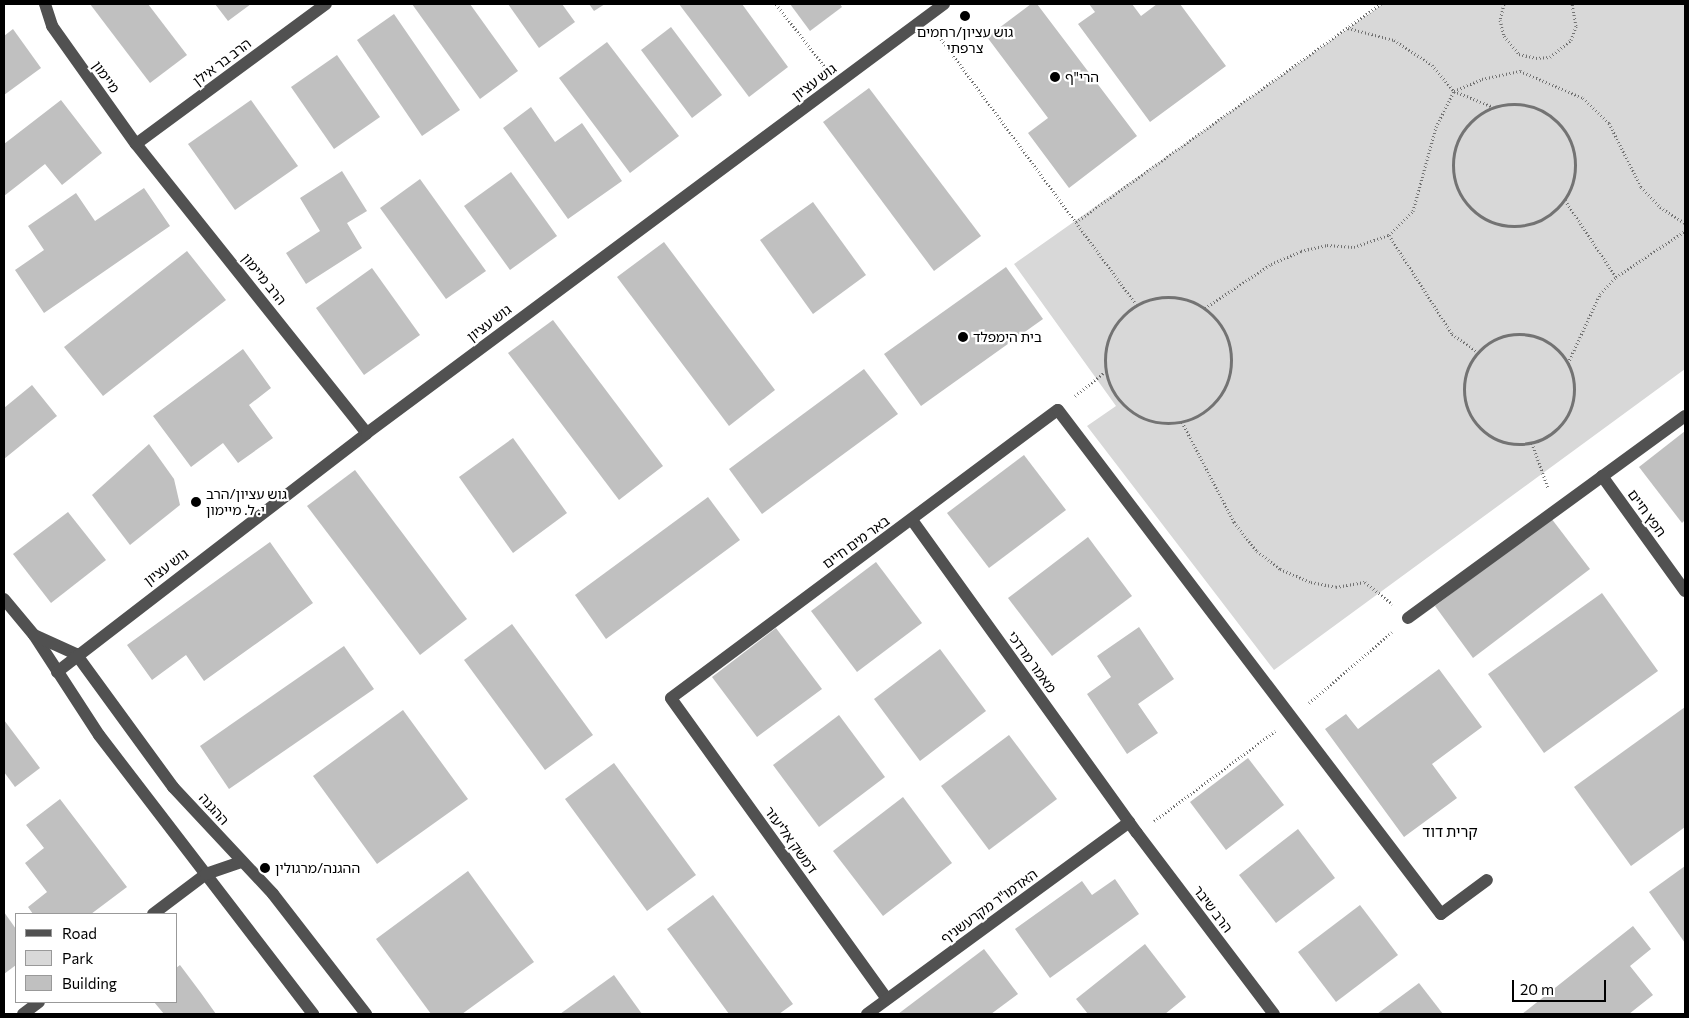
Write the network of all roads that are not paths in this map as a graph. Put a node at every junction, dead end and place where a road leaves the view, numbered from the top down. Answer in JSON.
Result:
{"nodes":[{"id":1,"x":44,"y":4,"type":"edge"},
{"id":2,"x":326,"y":4,"type":"edge"},
{"id":3,"x":944,"y":4,"type":"edge"},
{"id":4,"x":136,"y":144,"type":"junction"},
{"id":5,"x":1685,"y":416,"type":"edge"},
{"id":6,"x":367,"y":433,"type":"junction"},
{"id":7,"x":1602,"y":476,"type":"junction"},
{"id":8,"x":912,"y":520,"type":"junction"},
{"id":9,"x":1685,"y":591,"type":"edge"},
{"id":10,"x":4,"y":599,"type":"edge"},
{"id":11,"x":1408,"y":618,"type":"road end"},
{"id":12,"x":34,"y":635,"type":"junction"},
{"id":13,"x":76,"y":654,"type":"junction"},
{"id":14,"x":57,"y":672,"type":"junction"},
{"id":15,"x":671,"y":698,"type":"joint"},
{"id":16,"x":1129,"y":822,"type":"junction"},
{"id":17,"x":241,"y":862,"type":"junction"},
{"id":18,"x":206,"y":874,"type":"junction"},
{"id":19,"x":1487,"y":880,"type":"dead end"},
{"id":20,"x":154,"y":913,"type":"edge"},
{"id":21,"x":887,"y":999,"type":"junction"},
{"id":22,"x":38,"y":1003,"type":"edge"},
{"id":23,"x":23,"y":1014,"type":"edge"},
{"id":24,"x":313,"y":1014,"type":"edge"},
{"id":25,"x":366,"y":1014,"type":"edge"},
{"id":26,"x":867,"y":1014,"type":"edge"},
{"id":27,"x":1274,"y":1014,"type":"edge"}],
"edges":[{"from":1,"to":4,"type":"street","name":"מיימון"},
{"from":2,"to":4,"type":"street","name":"הרב בר אילן"},
{"from":3,"to":6,"type":"street","name":"גוש עציון"},
{"from":4,"to":6,"type":"street","name":"הרב מיימון"},
{"from":5,"to":7,"type":"street"},
{"from":6,"to":13,"type":"street","name":"גוש עציון"},
{"from":7,"to":9,"type":"street","name":"חפץ חיים"},
{"from":7,"to":11,"type":"street"},
{"from":8,"to":15,"type":"street","name":"באר מים חיים"},
{"from":8,"to":16,"type":"street","name":"מאמר מרדכי"},
{"from":8,"to":19,"type":"street","name":"באר מים חיים"},
{"from":10,"to":12,"type":"street","name":"ההגנה"},
{"from":12,"to":13,"type":"street","name":"ההגנה"},
{"from":12,"to":14,"type":"street","name":"ההגנה"},
{"from":13,"to":14,"type":"street","name":"גוש עציון"},
{"from":13,"to":17,"type":"street","name":"ההגנה"},
{"from":14,"to":18,"type":"street","name":"ההגנה"},
{"from":15,"to":21,"type":"street","name":"דמשק אליעזר"},
{"from":16,"to":21,"type":"street","name":"האדמו\"ר מקרעשניף"},
{"from":16,"to":27,"type":"street","name":"הרב שיבר"},
{"from":17,"to":18,"type":"street"},
{"from":17,"to":25,"type":"street","name":"ההגנה"},
{"from":18,"to":20,"type":"street"},
{"from":18,"to":24,"type":"street","name":"ההגנה"},
{"from":21,"to":26,"type":"street","name":"האדמו\"ר מקרעשניף"},
{"from":22,"to":23,"type":"street"}]}
